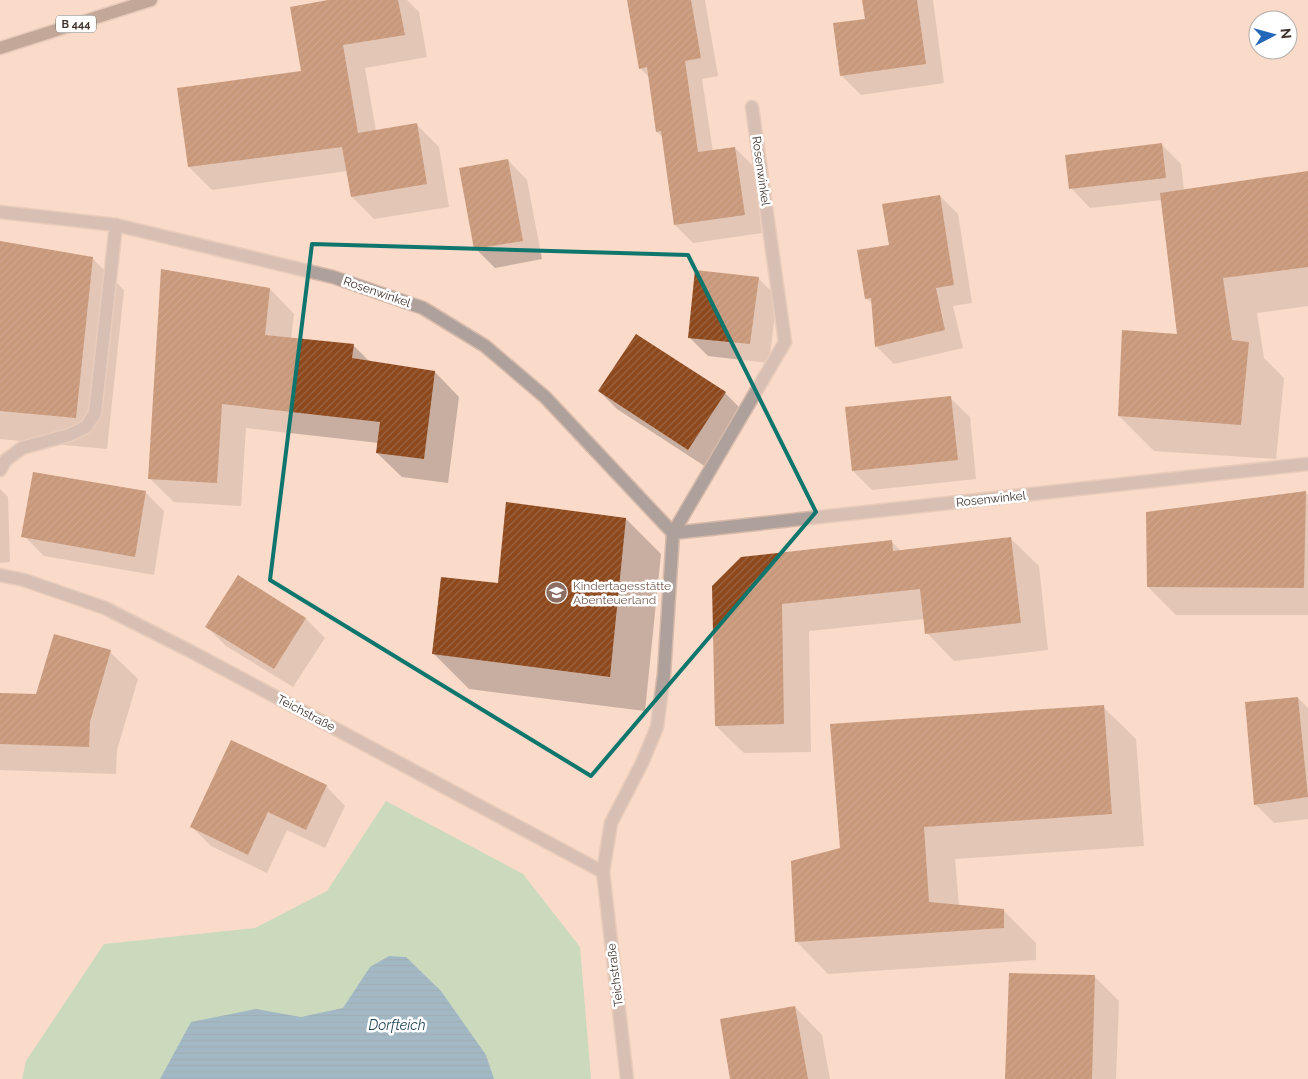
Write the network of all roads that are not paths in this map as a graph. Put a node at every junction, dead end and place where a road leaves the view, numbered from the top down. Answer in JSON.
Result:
{"nodes":[{"id":1,"x":151,"y":0,"type":"edge"},
{"id":2,"x":0,"y":48,"type":"edge"},
{"id":3,"x":752,"y":107,"type":"dead end"},
{"id":4,"x":0,"y":212,"type":"edge"},
{"id":5,"x":116,"y":225,"type":"junction"},
{"id":6,"x":1308,"y":464,"type":"edge"},
{"id":7,"x":0,"y":470,"type":"edge"},
{"id":8,"x":674,"y":533,"type":"junction"},
{"id":9,"x":0,"y":575,"type":"edge"},
{"id":10,"x":603,"y":872,"type":"junction"},
{"id":11,"x":627,"y":1079,"type":"edge"}],
"edges":[{"from":1,"to":2,"type":"main road","number":"B 444"},
{"from":3,"to":8,"type":"street","name":"Rosenwinkel"},
{"from":4,"to":5,"type":"street","name":"Rosenwinkel"},
{"from":5,"to":7,"type":"street"},
{"from":5,"to":8,"type":"street","name":"Rosenwinkel"},
{"from":6,"to":8,"type":"street","name":"Rosenwinkel"},
{"from":8,"to":10,"type":"street","name":"Teichstraße"},
{"from":9,"to":10,"type":"street","name":"Teichstraße"},
{"from":10,"to":11,"type":"street","name":"Teichstraße"}]}
